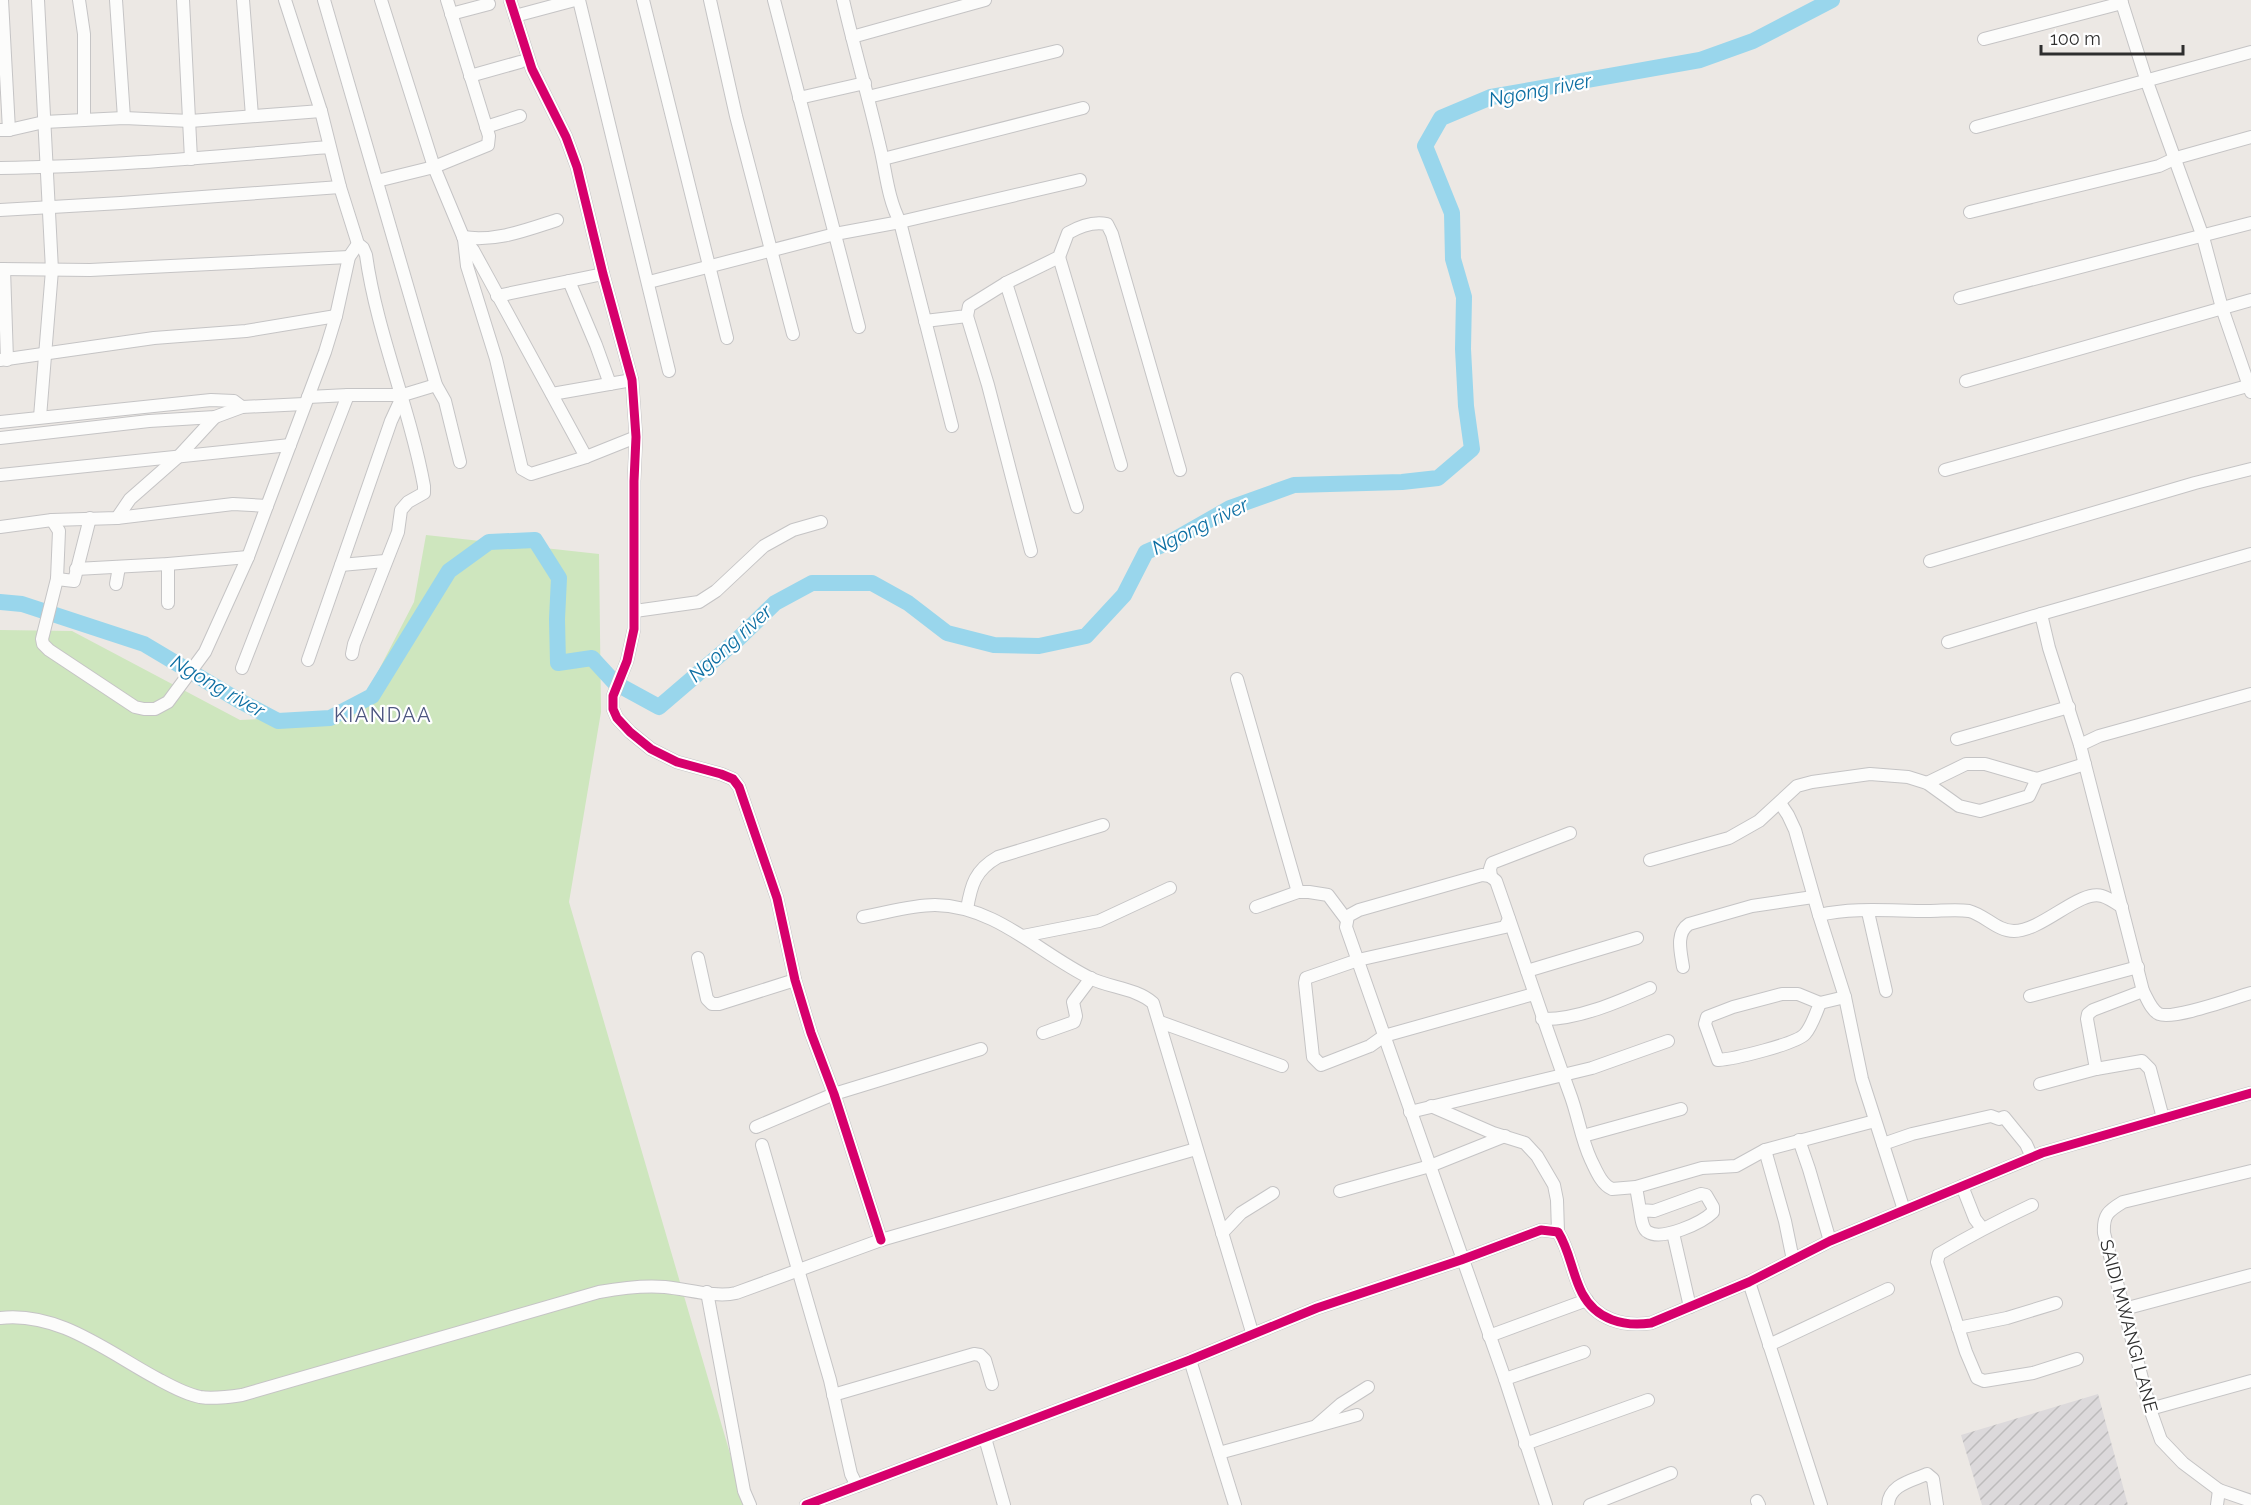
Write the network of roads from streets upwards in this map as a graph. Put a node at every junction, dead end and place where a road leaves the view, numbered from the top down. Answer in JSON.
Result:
{"nodes":[{"id":1,"x":2,"y":0,"type":"edge"},
{"id":2,"x":38,"y":0,"type":"edge"},
{"id":3,"x":79,"y":0,"type":"edge"},
{"id":4,"x":116,"y":0,"type":"edge"},
{"id":5,"x":183,"y":0,"type":"edge"},
{"id":6,"x":243,"y":0,"type":"edge"},
{"id":7,"x":285,"y":0,"type":"edge"},
{"id":8,"x":324,"y":0,"type":"edge"},
{"id":9,"x":381,"y":0,"type":"edge"},
{"id":10,"x":447,"y":0,"type":"edge"},
{"id":11,"x":510,"y":0,"type":"edge"},
{"id":12,"x":577,"y":0,"type":"edge"},
{"id":13,"x":643,"y":0,"type":"edge"},
{"id":14,"x":710,"y":0,"type":"edge"},
{"id":15,"x":774,"y":0,"type":"edge"},
{"id":16,"x":843,"y":0,"type":"edge"},
{"id":17,"x":985,"y":0,"type":"edge"},
{"id":18,"x":2122,"y":2,"type":"edge"},
{"id":19,"x":489,"y":4,"type":"dead end"},
{"id":20,"x":451,"y":14,"type":"junction"},
{"id":21,"x":515,"y":16,"type":"junction"},
{"id":22,"x":852,"y":37,"type":"junction"},
{"id":23,"x":1984,"y":39,"type":"dead end"},
{"id":24,"x":1057,"y":51,"type":"dead end"},
{"id":25,"x":2251,"y":52,"type":"edge"},
{"id":26,"x":520,"y":62,"type":"dead end"},
{"id":27,"x":470,"y":76,"type":"junction"},
{"id":28,"x":2147,"y":82,"type":"junction"},
{"id":29,"x":865,"y":83,"type":"junction"},
{"id":30,"x":868,"y":97,"type":"junction"},
{"id":31,"x":800,"y":98,"type":"junction"},
{"id":32,"x":1083,"y":108,"type":"dead end"},
{"id":33,"x":321,"y":111,"type":"junction"},
{"id":34,"x":252,"y":116,"type":"junction"},
{"id":35,"x":520,"y":117,"type":"dead end"},
{"id":36,"x":124,"y":118,"type":"junction"},
{"id":37,"x":84,"y":120,"type":"junction"},
{"id":38,"x":190,"y":121,"type":"junction"},
{"id":39,"x":45,"y":122,"type":"junction"},
{"id":40,"x":486,"y":127,"type":"junction"},
{"id":41,"x":1976,"y":127,"type":"dead end"},
{"id":42,"x":5,"y":130,"type":"edge"},
{"id":43,"x":2251,"y":137,"type":"edge"},
{"id":44,"x":329,"y":147,"type":"junction"},
{"id":45,"x":2176,"y":158,"type":"junction"},
{"id":46,"x":191,"y":159,"type":"junction"},
{"id":47,"x":883,"y":159,"type":"junction"},
{"id":48,"x":48,"y":167,"type":"junction"},
{"id":49,"x":434,"y":167,"type":"junction"},
{"id":50,"x":0,"y":168,"type":"edge"},
{"id":51,"x":1080,"y":180,"type":"dead end"},
{"id":52,"x":377,"y":181,"type":"junction"},
{"id":53,"x":340,"y":188,"type":"junction"},
{"id":54,"x":51,"y":207,"type":"junction"},
{"id":55,"x":0,"y":210,"type":"edge"},
{"id":56,"x":1970,"y":212,"type":"dead end"},
{"id":57,"x":557,"y":220,"type":"dead end"},
{"id":58,"x":900,"y":222,"type":"junction"},
{"id":59,"x":2251,"y":223,"type":"edge"},
{"id":60,"x":835,"y":234,"type":"junction"},
{"id":61,"x":2203,"y":237,"type":"junction"},
{"id":62,"x":463,"y":238,"type":"junction"},
{"id":63,"x":358,"y":244,"type":"junction"},
{"id":64,"x":770,"y":249,"type":"junction"},
{"id":65,"x":349,"y":257,"type":"junction"},
{"id":66,"x":1059,"y":257,"type":"junction"},
{"id":67,"x":711,"y":266,"type":"junction"},
{"id":68,"x":2,"y":269,"type":"edge"},
{"id":69,"x":52,"y":270,"type":"junction"},
{"id":70,"x":603,"y":274,"type":"junction"},
{"id":71,"x":569,"y":281,"type":"junction"},
{"id":72,"x":649,"y":282,"type":"junction"},
{"id":73,"x":1006,"y":283,"type":"junction"},
{"id":74,"x":497,"y":296,"type":"junction"},
{"id":75,"x":1960,"y":298,"type":"dead end"},
{"id":76,"x":2251,"y":300,"type":"edge"},
{"id":77,"x":2222,"y":308,"type":"junction"},
{"id":78,"x":336,"y":316,"type":"junction"},
{"id":79,"x":967,"y":316,"type":"junction"},
{"id":80,"x":925,"y":321,"type":"junction"},
{"id":81,"x":860,"y":327,"type":"dead end"},
{"id":82,"x":793,"y":334,"type":"dead end"},
{"id":83,"x":727,"y":338,"type":"dead end"},
{"id":84,"x":45,"y":354,"type":"junction"},
{"id":85,"x":3,"y":360,"type":"edge"},
{"id":86,"x":669,"y":371,"type":"dead end"},
{"id":87,"x":632,"y":380,"type":"junction"},
{"id":88,"x":1966,"y":381,"type":"dead end"},
{"id":89,"x":610,"y":384,"type":"junction"},
{"id":90,"x":436,"y":385,"type":"junction"},
{"id":91,"x":2250,"y":387,"type":"edge"},
{"id":92,"x":552,"y":394,"type":"junction"},
{"id":93,"x":348,"y":395,"type":"junction"},
{"id":94,"x":403,"y":395,"type":"junction"},
{"id":95,"x":306,"y":400,"type":"junction"},
{"id":96,"x":242,"y":407,"type":"junction"},
{"id":97,"x":40,"y":417,"type":"junction"},
{"id":98,"x":215,"y":417,"type":"junction"},
{"id":99,"x":0,"y":422,"type":"edge"},
{"id":100,"x":952,"y":426,"type":"dead end"},
{"id":101,"x":636,"y":437,"type":"junction"},
{"id":102,"x":0,"y":438,"type":"edge"},
{"id":103,"x":290,"y":445,"type":"junction"},
{"id":104,"x":179,"y":456,"type":"junction"},
{"id":105,"x":586,"y":457,"type":"junction"},
{"id":106,"x":460,"y":462,"type":"dead end"},
{"id":107,"x":1121,"y":465,"type":"dead end"},
{"id":108,"x":2251,"y":469,"type":"edge"},
{"id":109,"x":1945,"y":470,"type":"dead end"},
{"id":110,"x":1180,"y":471,"type":"dead end"},
{"id":111,"x":0,"y":475,"type":"edge"},
{"id":112,"x":267,"y":506,"type":"junction"},
{"id":113,"x":1077,"y":507,"type":"dead end"},
{"id":114,"x":90,"y":518,"type":"junction"},
{"id":115,"x":117,"y":518,"type":"junction"},
{"id":116,"x":52,"y":520,"type":"junction"},
{"id":117,"x":821,"y":522,"type":"dead end"},
{"id":118,"x":0,"y":527,"type":"edge"},
{"id":119,"x":1031,"y":551,"type":"dead end"},
{"id":120,"x":2251,"y":554,"type":"edge"},
{"id":121,"x":248,"y":556,"type":"junction"},
{"id":122,"x":385,"y":561,"type":"junction"},
{"id":123,"x":1930,"y":561,"type":"dead end"},
{"id":124,"x":168,"y":564,"type":"junction"},
{"id":125,"x":341,"y":565,"type":"junction"},
{"id":126,"x":119,"y":567,"type":"junction"},
{"id":127,"x":76,"y":569,"type":"junction"},
{"id":128,"x":57,"y":580,"type":"junction"},
{"id":129,"x":116,"y":584,"type":"dead end"},
{"id":130,"x":168,"y":603,"type":"dead end"},
{"id":131,"x":634,"y":611,"type":"junction"},
{"id":132,"x":2041,"y":614,"type":"junction"},
{"id":133,"x":1948,"y":642,"type":"dead end"},
{"id":134,"x":352,"y":654,"type":"dead end"},
{"id":135,"x":308,"y":660,"type":"dead end"},
{"id":136,"x":242,"y":668,"type":"dead end"},
{"id":137,"x":1237,"y":679,"type":"dead end"},
{"id":138,"x":2251,"y":694,"type":"edge"},
{"id":139,"x":2069,"y":707,"type":"junction"},
{"id":140,"x":1957,"y":739,"type":"dead end"},
{"id":141,"x":2080,"y":745,"type":"junction"},
{"id":142,"x":2085,"y":764,"type":"junction"},
{"id":143,"x":2037,"y":779,"type":"junction"},
{"id":144,"x":1927,"y":783,"type":"junction"},
{"id":145,"x":1780,"y":803,"type":"junction"},
{"id":146,"x":1103,"y":825,"type":"dead end"},
{"id":147,"x":1570,"y":833,"type":"dead end"},
{"id":148,"x":1650,"y":860,"type":"dead end"},
{"id":149,"x":1491,"y":877,"type":"junction"},
{"id":150,"x":1170,"y":888,"type":"dead end"},
{"id":151,"x":1298,"y":892,"type":"junction"},
{"id":152,"x":1814,"y":897,"type":"junction"},
{"id":153,"x":1256,"y":907,"type":"dead end"},
{"id":154,"x":2122,"y":907,"type":"junction"},
{"id":155,"x":967,"y":909,"type":"junction"},
{"id":156,"x":1868,"y":912,"type":"junction"},
{"id":157,"x":1819,"y":915,"type":"junction"},
{"id":158,"x":863,"y":917,"type":"dead end"},
{"id":159,"x":1346,"y":919,"type":"junction"},
{"id":160,"x":1509,"y":919,"type":"junction"},
{"id":161,"x":1023,"y":936,"type":"junction"},
{"id":162,"x":1637,"y":938,"type":"dead end"},
{"id":163,"x":698,"y":958,"type":"dead end"},
{"id":164,"x":1358,"y":960,"type":"junction"},
{"id":165,"x":1683,"y":967,"type":"dead end"},
{"id":166,"x":2138,"y":967,"type":"junction"},
{"id":167,"x":1527,"y":971,"type":"junction"},
{"id":168,"x":1090,"y":978,"type":"junction"},
{"id":169,"x":795,"y":980,"type":"junction"},
{"id":170,"x":1650,"y":988,"type":"dead end"},
{"id":171,"x":1886,"y":991,"type":"dead end"},
{"id":172,"x":2143,"y":991,"type":"junction"},
{"id":173,"x":2251,"y":993,"type":"edge"},
{"id":174,"x":1534,"y":994,"type":"junction"},
{"id":175,"x":2030,"y":996,"type":"dead end"},
{"id":176,"x":1845,"y":997,"type":"junction"},
{"id":177,"x":1820,"y":1003,"type":"junction"},
{"id":178,"x":1542,"y":1019,"type":"junction"},
{"id":179,"x":1160,"y":1022,"type":"junction"},
{"id":180,"x":1043,"y":1033,"type":"dead end"},
{"id":181,"x":1384,"y":1036,"type":"junction"},
{"id":182,"x":1668,"y":1041,"type":"dead end"},
{"id":183,"x":981,"y":1049,"type":"dead end"},
{"id":184,"x":1282,"y":1066,"type":"dead end"},
{"id":185,"x":2096,"y":1069,"type":"junction"},
{"id":186,"x":1563,"y":1074,"type":"junction"},
{"id":187,"x":2040,"y":1084,"type":"dead end"},
{"id":188,"x":2251,"y":1093,"type":"edge"},
{"id":189,"x":834,"y":1094,"type":"junction"},
{"id":190,"x":1431,"y":1106,"type":"junction"},
{"id":191,"x":1682,"y":1109,"type":"dead end"},
{"id":192,"x":1410,"y":1112,"type":"junction"},
{"id":193,"x":2163,"y":1118,"type":"junction"},
{"id":194,"x":1875,"y":1121,"type":"junction"},
{"id":195,"x":756,"y":1126,"type":"dead end"},
{"id":196,"x":1505,"y":1136,"type":"junction"},
{"id":197,"x":1583,"y":1136,"type":"junction"},
{"id":198,"x":1799,"y":1140,"type":"junction"},
{"id":199,"x":1883,"y":1144,"type":"junction"},
{"id":200,"x":762,"y":1145,"type":"dead end"},
{"id":201,"x":1196,"y":1149,"type":"junction"},
{"id":202,"x":1765,"y":1150,"type":"junction"},
{"id":203,"x":2032,"y":1157,"type":"junction"},
{"id":204,"x":1430,"y":1166,"type":"junction"},
{"id":205,"x":2251,"y":1171,"type":"edge"},
{"id":206,"x":1962,"y":1186,"type":"junction"},
{"id":207,"x":1636,"y":1187,"type":"junction"},
{"id":208,"x":1340,"y":1191,"type":"dead end"},
{"id":209,"x":1273,"y":1193,"type":"dead end"},
{"id":210,"x":2032,"y":1205,"type":"dead end"},
{"id":211,"x":1640,"y":1210,"type":"junction"},
{"id":212,"x":1904,"y":1210,"type":"junction"},
{"id":213,"x":1983,"y":1228,"type":"junction"},
{"id":214,"x":1558,"y":1232,"type":"junction"},
{"id":215,"x":1222,"y":1233,"type":"junction"},
{"id":216,"x":1673,"y":1233,"type":"junction"},
{"id":217,"x":881,"y":1240,"type":"junction"},
{"id":218,"x":1830,"y":1241,"type":"junction"},
{"id":219,"x":1461,"y":1260,"type":"junction"},
{"id":220,"x":1793,"y":1260,"type":"junction"},
{"id":221,"x":799,"y":1271,"type":"junction"},
{"id":222,"x":2251,"y":1275,"type":"edge"},
{"id":223,"x":1749,"y":1282,"type":"junction"},
{"id":224,"x":1888,"y":1289,"type":"dead end"},
{"id":225,"x":707,"y":1292,"type":"junction"},
{"id":226,"x":1587,"y":1300,"type":"junction"},
{"id":227,"x":2056,"y":1303,"type":"dead end"},
{"id":228,"x":1690,"y":1306,"type":"junction"},
{"id":229,"x":2124,"y":1310,"type":"junction"},
{"id":230,"x":0,"y":1318,"type":"edge"},
{"id":231,"x":1958,"y":1328,"type":"junction"},
{"id":232,"x":1252,"y":1332,"type":"junction"},
{"id":233,"x":1489,"y":1336,"type":"junction"},
{"id":234,"x":1769,"y":1345,"type":"junction"},
{"id":235,"x":1584,"y":1352,"type":"dead end"},
{"id":236,"x":2077,"y":1359,"type":"dead end"},
{"id":237,"x":1190,"y":1360,"type":"junction"},
{"id":238,"x":1505,"y":1378,"type":"junction"},
{"id":239,"x":992,"y":1384,"type":"dead end"},
{"id":240,"x":2250,"y":1385,"type":"edge"},
{"id":241,"x":1368,"y":1387,"type":"dead end"},
{"id":242,"x":833,"y":1395,"type":"junction"},
{"id":243,"x":1648,"y":1400,"type":"dead end"},
{"id":244,"x":2150,"y":1409,"type":"junction"},
{"id":245,"x":1357,"y":1414,"type":"dead end"},
{"id":246,"x":1316,"y":1426,"type":"junction"},
{"id":247,"x":985,"y":1438,"type":"junction"},
{"id":248,"x":1525,"y":1444,"type":"junction"},
{"id":249,"x":1219,"y":1453,"type":"junction"},
{"id":250,"x":1671,"y":1473,"type":"dead end"},
{"id":251,"x":857,"y":1486,"type":"junction"},
{"id":252,"x":2219,"y":1491,"type":"junction"},
{"id":253,"x":2251,"y":1501,"type":"edge"},
{"id":254,"x":750,"y":1505,"type":"edge"},
{"id":255,"x":806,"y":1505,"type":"edge"},
{"id":256,"x":1004,"y":1505,"type":"edge"},
{"id":257,"x":1235,"y":1505,"type":"edge"},
{"id":258,"x":1546,"y":1505,"type":"edge"},
{"id":259,"x":1590,"y":1505,"type":"edge"},
{"id":260,"x":1821,"y":1505,"type":"edge"},
{"id":261,"x":1888,"y":1505,"type":"edge"},
{"id":262,"x":1936,"y":1505,"type":"edge"},
{"id":263,"x":2217,"y":1505,"type":"edge"}],
"edges":[{"from":1,"to":42,"type":"street"},
{"from":2,"to":39,"type":"street"},
{"from":3,"to":37,"type":"street"},
{"from":4,"to":36,"type":"street"},
{"from":5,"to":38,"type":"street"},
{"from":6,"to":34,"type":"street"},
{"from":7,"to":33,"type":"street"},
{"from":8,"to":52,"type":"street"},
{"from":9,"to":49,"type":"street"},
{"from":10,"to":20,"type":"street"},
{"from":11,"to":21,"type":"street"},
{"from":12,"to":21,"type":"street"},
{"from":12,"to":72,"type":"street"},
{"from":13,"to":67,"type":"street"},
{"from":14,"to":64,"type":"street"},
{"from":15,"to":31,"type":"street"},
{"from":16,"to":22,"type":"street"},
{"from":17,"to":22,"type":"street"},
{"from":18,"to":23,"type":"street"},
{"from":18,"to":28,"type":"street"},
{"from":19,"to":20,"type":"street"},
{"from":20,"to":27,"type":"street"},
{"from":21,"to":70,"type":"street"},
{"from":22,"to":29,"type":"street"},
{"from":24,"to":30,"type":"street"},
{"from":25,"to":28,"type":"street"},
{"from":26,"to":27,"type":"street"},
{"from":27,"to":40,"type":"street"},
{"from":28,"to":41,"type":"street"},
{"from":28,"to":45,"type":"street"},
{"from":29,"to":30,"type":"street"},
{"from":29,"to":31,"type":"street"},
{"from":30,"to":47,"type":"street"},
{"from":31,"to":60,"type":"street"},
{"from":32,"to":47,"type":"street"},
{"from":33,"to":34,"type":"street"},
{"from":33,"to":44,"type":"street"},
{"from":34,"to":38,"type":"street"},
{"from":35,"to":40,"type":"street"},
{"from":36,"to":37,"type":"street"},
{"from":36,"to":38,"type":"street"},
{"from":37,"to":39,"type":"street"},
{"from":38,"to":46,"type":"street"},
{"from":39,"to":42,"type":"street"},
{"from":39,"to":48,"type":"street"},
{"from":40,"to":49,"type":"street"},
{"from":43,"to":45,"type":"street"},
{"from":44,"to":46,"type":"street"},
{"from":44,"to":53,"type":"street"},
{"from":45,"to":56,"type":"street"},
{"from":45,"to":61,"type":"street"},
{"from":46,"to":48,"type":"street"},
{"from":47,"to":58,"type":"street"},
{"from":48,"to":50,"type":"street"},
{"from":48,"to":54,"type":"street"},
{"from":49,"to":52,"type":"street"},
{"from":49,"to":62,"type":"street"},
{"from":51,"to":58,"type":"street"},
{"from":52,"to":90,"type":"street"},
{"from":53,"to":54,"type":"street"},
{"from":53,"to":63,"type":"street"},
{"from":54,"to":55,"type":"street"},
{"from":54,"to":69,"type":"street"},
{"from":57,"to":62,"type":"street"},
{"from":58,"to":60,"type":"street"},
{"from":58,"to":80,"type":"street"},
{"from":59,"to":61,"type":"street"},
{"from":60,"to":64,"type":"street"},
{"from":60,"to":81,"type":"street"},
{"from":61,"to":75,"type":"street"},
{"from":61,"to":77,"type":"street"},
{"from":62,"to":74,"type":"street"},
{"from":62,"to":105,"type":"street"},
{"from":63,"to":65,"type":"street"},
{"from":63,"to":94,"type":"street"},
{"from":64,"to":67,"type":"street"},
{"from":64,"to":82,"type":"street"},
{"from":65,"to":69,"type":"street"},
{"from":65,"to":78,"type":"street"},
{"from":66,"to":73,"type":"street"},
{"from":66,"to":107,"type":"street"},
{"from":66,"to":110,"type":"street"},
{"from":67,"to":72,"type":"street"},
{"from":67,"to":83,"type":"street"},
{"from":68,"to":69,"type":"street"},
{"from":68,"to":85,"type":"street"},
{"from":69,"to":84,"type":"street"},
{"from":70,"to":71,"type":"street"},
{"from":70,"to":87,"type":"street"},
{"from":71,"to":74,"type":"street"},
{"from":71,"to":89,"type":"street"},
{"from":72,"to":86,"type":"street"},
{"from":73,"to":79,"type":"street"},
{"from":73,"to":113,"type":"street"},
{"from":74,"to":92,"type":"street"},
{"from":76,"to":77,"type":"street"},
{"from":77,"to":88,"type":"street"},
{"from":77,"to":91,"type":"street"},
{"from":78,"to":84,"type":"street"},
{"from":78,"to":95,"type":"street"},
{"from":79,"to":80,"type":"street"},
{"from":79,"to":119,"type":"street"},
{"from":80,"to":100,"type":"street"},
{"from":84,"to":85,"type":"street"},
{"from":84,"to":97,"type":"street"},
{"from":87,"to":89,"type":"street"},
{"from":87,"to":101,"type":"street"},
{"from":89,"to":92,"type":"street"},
{"from":90,"to":94,"type":"street"},
{"from":90,"to":106,"type":"street"},
{"from":91,"to":109,"type":"street"},
{"from":92,"to":105,"type":"street"},
{"from":93,"to":94,"type":"street"},
{"from":93,"to":95,"type":"street"},
{"from":93,"to":136,"type":"street"},
{"from":94,"to":122,"type":"street"},
{"from":94,"to":125,"type":"street"},
{"from":95,"to":96,"type":"street"},
{"from":95,"to":103,"type":"street"},
{"from":96,"to":97,"type":"street"},
{"from":96,"to":98,"type":"street"},
{"from":97,"to":99,"type":"street"},
{"from":98,"to":102,"type":"street"},
{"from":98,"to":104,"type":"street"},
{"from":101,"to":105,"type":"street"},
{"from":101,"to":131,"type":"street"},
{"from":103,"to":104,"type":"street"},
{"from":103,"to":112,"type":"street"},
{"from":104,"to":111,"type":"street"},
{"from":104,"to":115,"type":"street"},
{"from":108,"to":123,"type":"street"},
{"from":112,"to":115,"type":"street"},
{"from":112,"to":121,"type":"street"},
{"from":114,"to":115,"type":"street"},
{"from":114,"to":116,"type":"street"},
{"from":114,"to":127,"type":"street"},
{"from":116,"to":118,"type":"street"},
{"from":116,"to":128,"type":"street"},
{"from":117,"to":131,"type":"street"},
{"from":120,"to":132,"type":"street"},
{"from":121,"to":124,"type":"street"},
{"from":121,"to":128,"type":"street"},
{"from":122,"to":125,"type":"street"},
{"from":122,"to":134,"type":"street"},
{"from":124,"to":126,"type":"street"},
{"from":124,"to":130,"type":"street"},
{"from":125,"to":135,"type":"street"},
{"from":126,"to":127,"type":"street"},
{"from":126,"to":129,"type":"street"},
{"from":127,"to":128,"type":"street"},
{"from":131,"to":169,"type":"street"},
{"from":132,"to":133,"type":"street"},
{"from":132,"to":139,"type":"street"},
{"from":137,"to":151,"type":"street"},
{"from":138,"to":141,"type":"street"},
{"from":139,"to":140,"type":"street"},
{"from":139,"to":141,"type":"street"},
{"from":141,"to":142,"type":"street"},
{"from":142,"to":143,"type":"street"},
{"from":142,"to":154,"type":"street"},
{"from":143,"to":144,"type":"street"},
{"from":143,"to":144,"type":"street"},
{"from":144,"to":145,"type":"street"},
{"from":145,"to":148,"type":"street"},
{"from":145,"to":152,"type":"street"},
{"from":146,"to":155,"type":"street"},
{"from":147,"to":149,"type":"street"},
{"from":149,"to":159,"type":"street"},
{"from":149,"to":160,"type":"street"},
{"from":150,"to":161,"type":"street"},
{"from":151,"to":153,"type":"street"},
{"from":151,"to":159,"type":"street"},
{"from":152,"to":157,"type":"street"},
{"from":152,"to":165,"type":"street"},
{"from":154,"to":156,"type":"street"},
{"from":154,"to":166,"type":"street"},
{"from":155,"to":158,"type":"street"},
{"from":155,"to":161,"type":"street"},
{"from":156,"to":157,"type":"street"},
{"from":156,"to":171,"type":"street"},
{"from":157,"to":176,"type":"street"},
{"from":159,"to":164,"type":"street"},
{"from":160,"to":164,"type":"street"},
{"from":160,"to":167,"type":"street"},
{"from":161,"to":168,"type":"street"},
{"from":162,"to":167,"type":"street"},
{"from":163,"to":169,"type":"street"},
{"from":164,"to":181,"type":"street"},
{"from":164,"to":181,"type":"street"},
{"from":166,"to":172,"type":"street"},
{"from":166,"to":175,"type":"street"},
{"from":167,"to":174,"type":"street"},
{"from":168,"to":179,"type":"street"},
{"from":168,"to":180,"type":"street"},
{"from":169,"to":189,"type":"street"},
{"from":170,"to":178,"type":"street"},
{"from":172,"to":173,"type":"street"},
{"from":172,"to":185,"type":"street"},
{"from":174,"to":178,"type":"street"},
{"from":174,"to":181,"type":"street"},
{"from":176,"to":177,"type":"street"},
{"from":176,"to":194,"type":"street"},
{"from":177,"to":177,"type":"street"},
{"from":178,"to":186,"type":"street"},
{"from":179,"to":184,"type":"street"},
{"from":179,"to":201,"type":"street"},
{"from":181,"to":192,"type":"street"},
{"from":182,"to":186,"type":"street"},
{"from":183,"to":189,"type":"street"},
{"from":185,"to":187,"type":"street"},
{"from":185,"to":193,"type":"street"},
{"from":186,"to":190,"type":"street"},
{"from":186,"to":197,"type":"street"},
{"from":188,"to":193,"type":"street"},
{"from":189,"to":195,"type":"street"},
{"from":189,"to":217,"type":"street"},
{"from":190,"to":192,"type":"street"},
{"from":190,"to":196,"type":"street"},
{"from":191,"to":197,"type":"street"},
{"from":192,"to":204,"type":"street"},
{"from":193,"to":203,"type":"street"},
{"from":194,"to":198,"type":"street"},
{"from":194,"to":199,"type":"street"},
{"from":196,"to":204,"type":"street"},
{"from":196,"to":214,"type":"street"},
{"from":197,"to":207,"type":"street"},
{"from":198,"to":202,"type":"street"},
{"from":198,"to":218,"type":"street"},
{"from":199,"to":203,"type":"street"},
{"from":199,"to":212,"type":"street"},
{"from":200,"to":221,"type":"street"},
{"from":201,"to":215,"type":"street"},
{"from":201,"to":217,"type":"street"},
{"from":202,"to":207,"type":"street"},
{"from":202,"to":220,"type":"street"},
{"from":203,"to":206,"type":"street"},
{"from":204,"to":208,"type":"street"},
{"from":204,"to":219,"type":"street"},
{"from":205,"to":229,"type":"street","name":"SAIDI MWANGI LANE"},
{"from":206,"to":212,"type":"street"},
{"from":206,"to":213,"type":"street"},
{"from":207,"to":211,"type":"street"},
{"from":209,"to":215,"type":"street"},
{"from":210,"to":213,"type":"street"},
{"from":211,"to":216,"type":"street"},
{"from":211,"to":216,"type":"street"},
{"from":212,"to":218,"type":"street"},
{"from":213,"to":231,"type":"street"},
{"from":214,"to":219,"type":"street"},
{"from":214,"to":226,"type":"street"},
{"from":215,"to":232,"type":"street"},
{"from":216,"to":228,"type":"street"},
{"from":217,"to":221,"type":"street"},
{"from":218,"to":220,"type":"street"},
{"from":219,"to":232,"type":"street"},
{"from":219,"to":233,"type":"street"},
{"from":220,"to":223,"type":"street"},
{"from":221,"to":225,"type":"street"},
{"from":221,"to":242,"type":"street"},
{"from":222,"to":229,"type":"street"},
{"from":223,"to":228,"type":"street"},
{"from":223,"to":234,"type":"street"},
{"from":224,"to":234,"type":"street"},
{"from":225,"to":230,"type":"street"},
{"from":225,"to":254,"type":"street"},
{"from":226,"to":228,"type":"street"},
{"from":226,"to":233,"type":"street"},
{"from":227,"to":231,"type":"street"},
{"from":229,"to":244,"type":"street","name":"SAIDI MWANGI LANE"},
{"from":231,"to":236,"type":"street"},
{"from":232,"to":237,"type":"street"},
{"from":233,"to":238,"type":"street"},
{"from":234,"to":260,"type":"street"},
{"from":235,"to":238,"type":"street"},
{"from":237,"to":247,"type":"street"},
{"from":237,"to":249,"type":"street"},
{"from":238,"to":248,"type":"street"},
{"from":239,"to":242,"type":"street"},
{"from":240,"to":244,"type":"street"},
{"from":241,"to":246,"type":"street"},
{"from":242,"to":251,"type":"street"},
{"from":243,"to":248,"type":"street"},
{"from":244,"to":252,"type":"street","name":"SAIDI MWANGI LANE"},
{"from":245,"to":246,"type":"street"},
{"from":246,"to":249,"type":"street"},
{"from":247,"to":251,"type":"street"},
{"from":247,"to":256,"type":"street"},
{"from":248,"to":258,"type":"street"},
{"from":249,"to":257,"type":"street"},
{"from":250,"to":259,"type":"street"},
{"from":251,"to":255,"type":"street"},
{"from":252,"to":253,"type":"street"},
{"from":252,"to":263,"type":"street"},
{"from":261,"to":262,"type":"street"}]}
